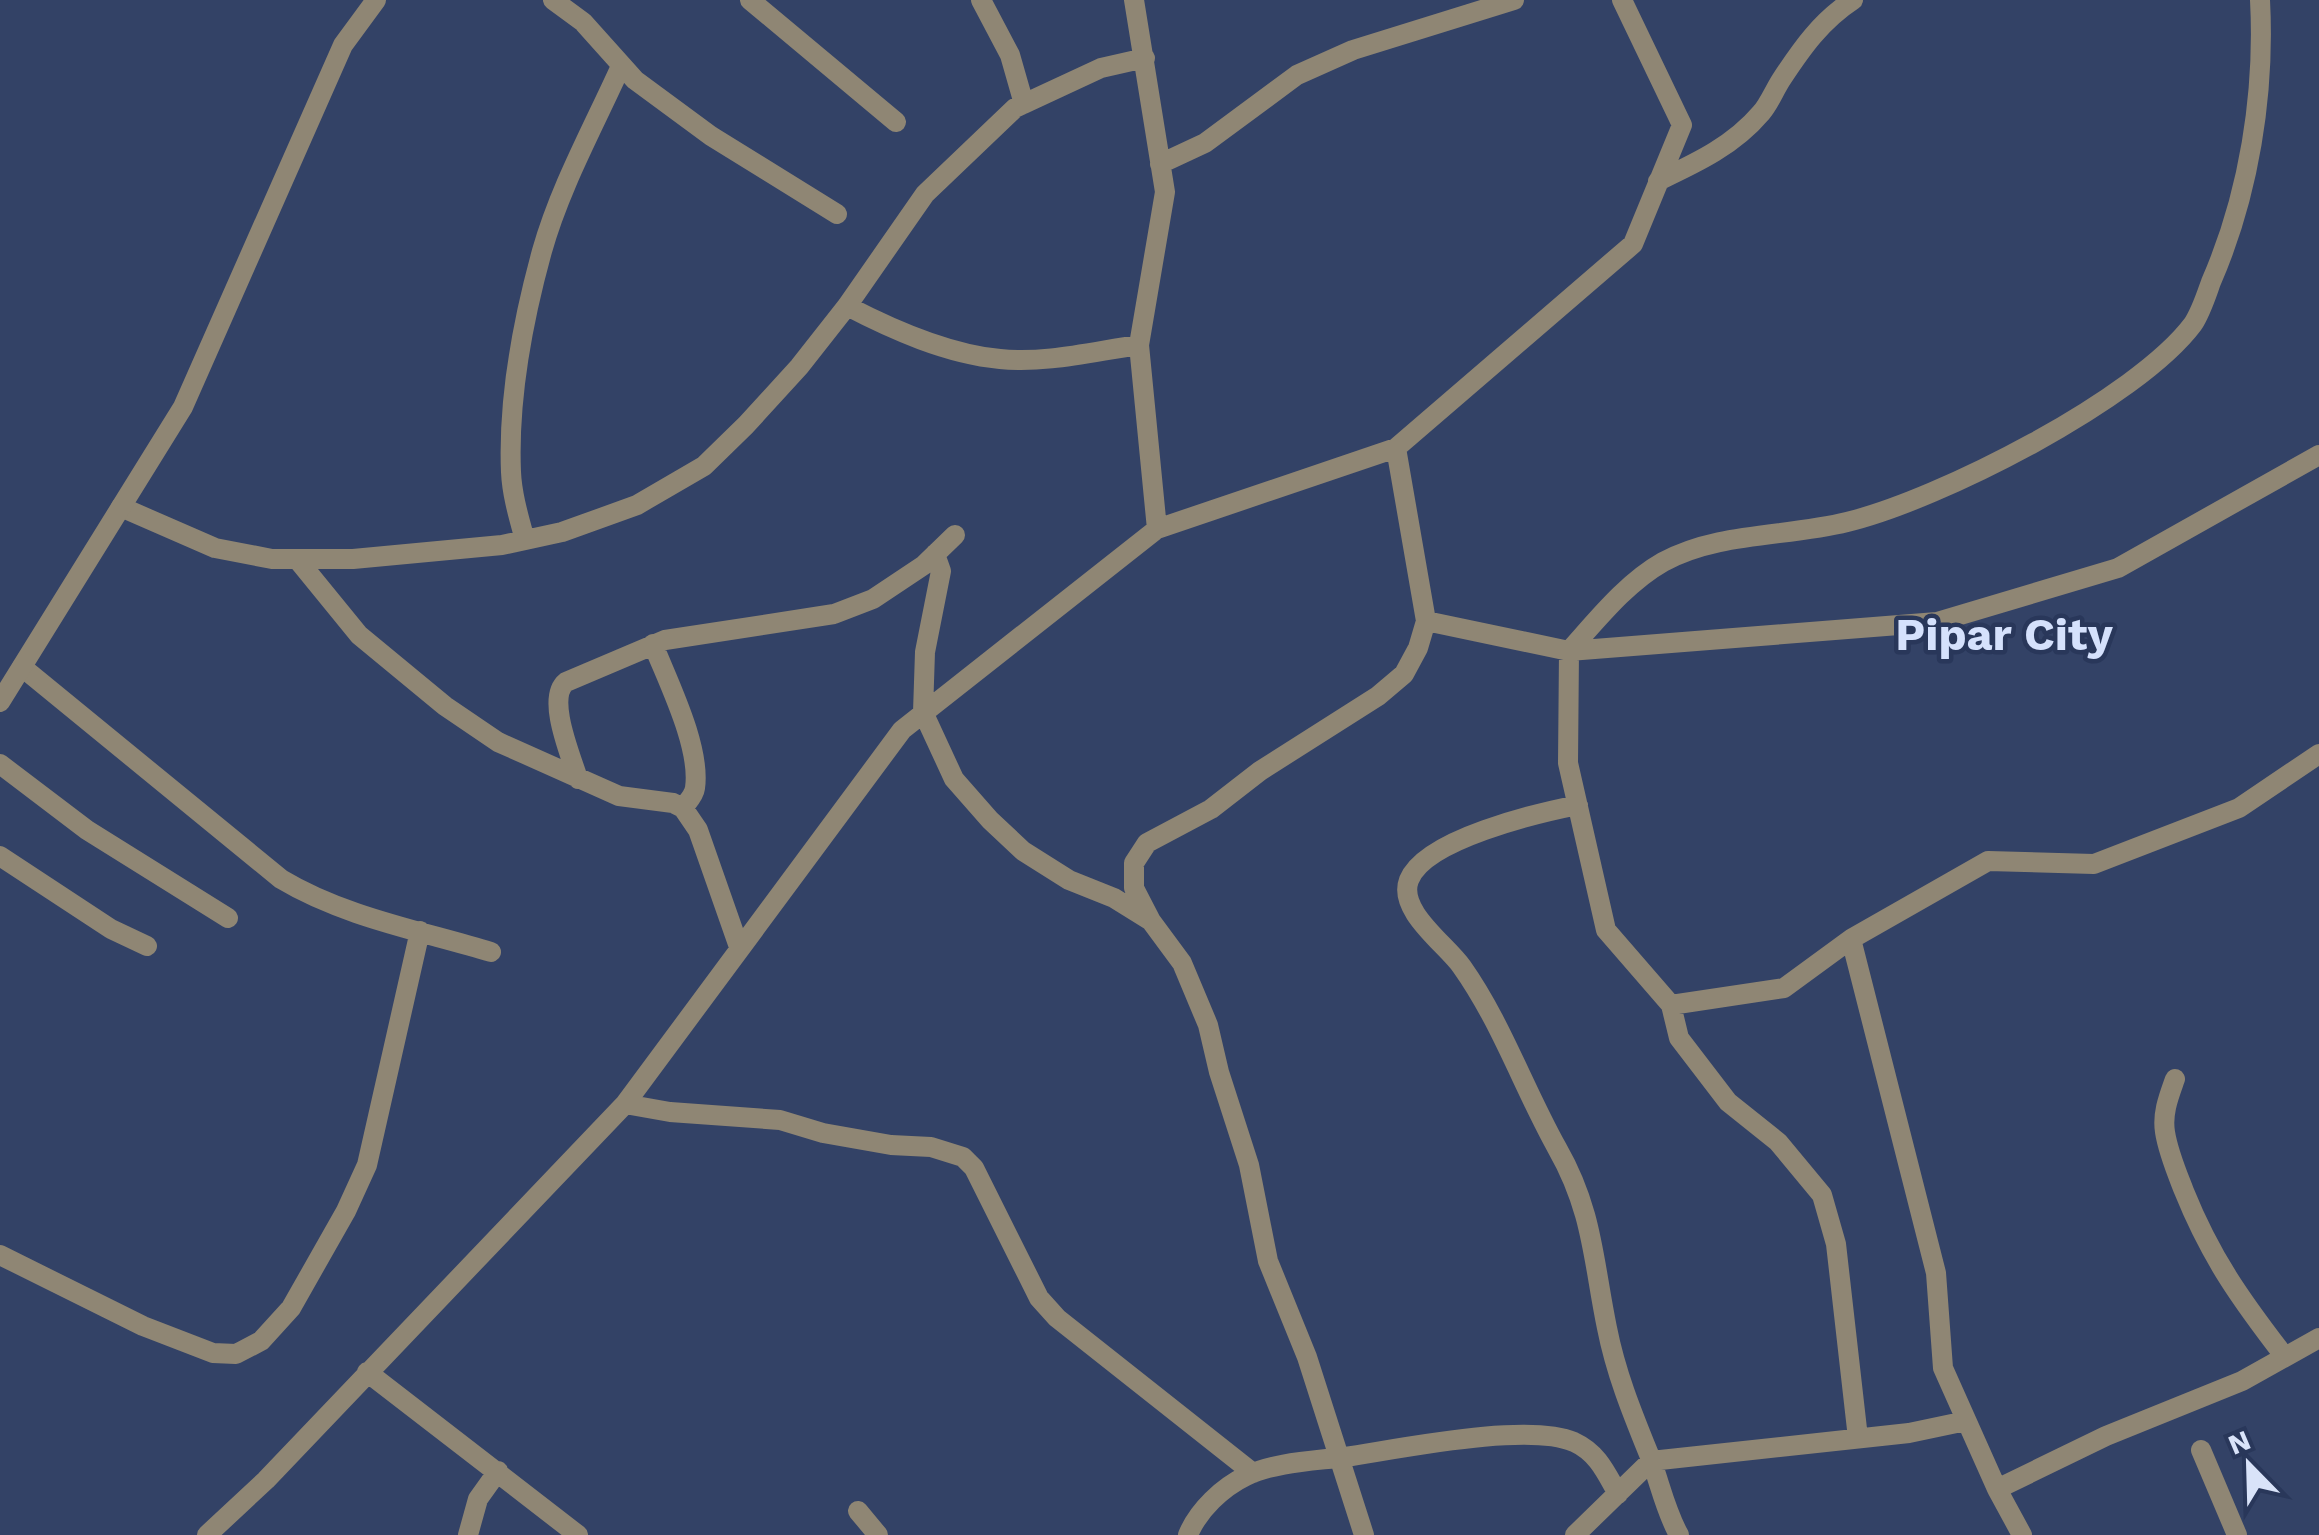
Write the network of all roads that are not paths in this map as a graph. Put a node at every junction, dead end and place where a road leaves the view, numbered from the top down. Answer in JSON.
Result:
{"nodes":[{"id":1,"x":376,"y":0,"type":"edge"},
{"id":2,"x":553,"y":0,"type":"edge"},
{"id":3,"x":750,"y":0,"type":"edge"},
{"id":4,"x":982,"y":0,"type":"edge"},
{"id":5,"x":1134,"y":0,"type":"edge"},
{"id":6,"x":1514,"y":0,"type":"edge"},
{"id":7,"x":1622,"y":0,"type":"edge"},
{"id":8,"x":1852,"y":0,"type":"edge"},
{"id":9,"x":2260,"y":0,"type":"edge"},
{"id":10,"x":1145,"y":58,"type":"junction"},
{"id":11,"x":621,"y":66,"type":"junction"},
{"id":12,"x":1024,"y":104,"type":"junction"},
{"id":13,"x":896,"y":122,"type":"dead end"},
{"id":14,"x":1160,"y":164,"type":"junction"},
{"id":15,"x":1658,"y":181,"type":"junction"},
{"id":16,"x":837,"y":214,"type":"dead end"},
{"id":17,"x":846,"y":306,"type":"junction"},
{"id":18,"x":1139,"y":345,"type":"junction"},
{"id":19,"x":1396,"y":448,"type":"junction"},
{"id":20,"x":2319,"y":454,"type":"edge"},
{"id":21,"x":121,"y":507,"type":"junction"},
{"id":22,"x":1156,"y":529,"type":"junction"},
{"id":23,"x":954,"y":535,"type":"dead end"},
{"id":24,"x":525,"y":540,"type":"junction"},
{"id":25,"x":935,"y":554,"type":"junction"},
{"id":26,"x":297,"y":559,"type":"junction"},
{"id":27,"x":1426,"y":621,"type":"junction"},
{"id":28,"x":653,"y":644,"type":"junction"},
{"id":29,"x":1569,"y":651,"type":"junction"},
{"id":30,"x":22,"y":667,"type":"junction"},
{"id":31,"x":0,"y":702,"type":"edge"},
{"id":32,"x":923,"y":712,"type":"junction"},
{"id":33,"x":2319,"y":754,"type":"edge"},
{"id":34,"x":0,"y":764,"type":"edge"},
{"id":35,"x":578,"y":780,"type":"junction"},
{"id":36,"x":1578,"y":805,"type":"junction"},
{"id":37,"x":682,"y":808,"type":"junction"},
{"id":38,"x":0,"y":856,"type":"edge"},
{"id":39,"x":228,"y":918,"type":"dead end"},
{"id":40,"x":1151,"y":921,"type":"junction"},
{"id":41,"x":420,"y":931,"type":"junction"},
{"id":42,"x":1851,"y":939,"type":"junction"},
{"id":43,"x":147,"y":946,"type":"dead end"},
{"id":44,"x":738,"y":947,"type":"junction"},
{"id":45,"x":491,"y":952,"type":"dead end"},
{"id":46,"x":1671,"y":1005,"type":"junction"},
{"id":47,"x":2175,"y":1079,"type":"dead end"},
{"id":48,"x":624,"y":1104,"type":"junction"},
{"id":49,"x":0,"y":1255,"type":"edge"},
{"id":50,"x":2319,"y":1338,"type":"edge"},
{"id":51,"x":2285,"y":1357,"type":"junction"},
{"id":52,"x":367,"y":1372,"type":"junction"},
{"id":53,"x":1966,"y":1421,"type":"junction"},
{"id":54,"x":1858,"y":1438,"type":"junction"},
{"id":55,"x":2201,"y":1450,"type":"dead end"},
{"id":56,"x":1340,"y":1458,"type":"junction"},
{"id":57,"x":1651,"y":1461,"type":"junction"},
{"id":58,"x":498,"y":1472,"type":"junction"},
{"id":59,"x":1253,"y":1473,"type":"junction"},
{"id":60,"x":1997,"y":1489,"type":"junction"},
{"id":61,"x":1618,"y":1494,"type":"junction"},
{"id":62,"x":858,"y":1511,"type":"dead end"},
{"id":63,"x":207,"y":1535,"type":"edge"},
{"id":64,"x":468,"y":1535,"type":"edge"},
{"id":65,"x":578,"y":1535,"type":"edge"},
{"id":66,"x":878,"y":1535,"type":"edge"},
{"id":67,"x":1188,"y":1535,"type":"edge"},
{"id":68,"x":1364,"y":1535,"type":"edge"},
{"id":69,"x":1575,"y":1535,"type":"edge"},
{"id":70,"x":1679,"y":1535,"type":"edge"},
{"id":71,"x":2022,"y":1535,"type":"edge"},
{"id":72,"x":2237,"y":1535,"type":"edge"}],
"edges":[{"from":1,"to":21,"type":"street"},
{"from":2,"to":11,"type":"street"},
{"from":3,"to":13,"type":"street"},
{"from":4,"to":12,"type":"street"},
{"from":5,"to":10,"type":"street"},
{"from":6,"to":14,"type":"street"},
{"from":7,"to":15,"type":"street"},
{"from":8,"to":15,"type":"street"},
{"from":9,"to":29,"type":"street"},
{"from":10,"to":12,"type":"street"},
{"from":10,"to":14,"type":"street"},
{"from":11,"to":16,"type":"street"},
{"from":11,"to":24,"type":"street"},
{"from":12,"to":17,"type":"street"},
{"from":14,"to":18,"type":"street"},
{"from":15,"to":19,"type":"street"},
{"from":17,"to":18,"type":"street"},
{"from":17,"to":24,"type":"street"},
{"from":18,"to":22,"type":"street"},
{"from":19,"to":22,"type":"street"},
{"from":19,"to":27,"type":"street"},
{"from":20,"to":29,"type":"street"},
{"from":21,"to":26,"type":"street"},
{"from":21,"to":30,"type":"street"},
{"from":22,"to":32,"type":"street"},
{"from":23,"to":25,"type":"street"},
{"from":24,"to":26,"type":"street"},
{"from":25,"to":28,"type":"street"},
{"from":25,"to":32,"type":"street"},
{"from":26,"to":35,"type":"street"},
{"from":27,"to":29,"type":"street"},
{"from":27,"to":40,"type":"street"},
{"from":28,"to":35,"type":"street"},
{"from":28,"to":37,"type":"street"},
{"from":29,"to":36,"type":"street"},
{"from":30,"to":31,"type":"street"},
{"from":30,"to":41,"type":"street"},
{"from":32,"to":40,"type":"street"},
{"from":32,"to":44,"type":"street"},
{"from":33,"to":42,"type":"street"},
{"from":34,"to":39,"type":"street"},
{"from":35,"to":37,"type":"street"},
{"from":36,"to":46,"type":"street"},
{"from":36,"to":57,"type":"street"},
{"from":37,"to":44,"type":"street"},
{"from":38,"to":43,"type":"street"},
{"from":40,"to":56,"type":"street"},
{"from":41,"to":45,"type":"street"},
{"from":41,"to":49,"type":"street"},
{"from":42,"to":46,"type":"street"},
{"from":42,"to":53,"type":"street"},
{"from":44,"to":48,"type":"street"},
{"from":46,"to":54,"type":"street"},
{"from":47,"to":51,"type":"street"},
{"from":48,"to":52,"type":"street"},
{"from":48,"to":59,"type":"street"},
{"from":50,"to":51,"type":"street"},
{"from":51,"to":60,"type":"street"},
{"from":52,"to":58,"type":"street"},
{"from":52,"to":63,"type":"street"},
{"from":53,"to":54,"type":"street"},
{"from":53,"to":60,"type":"street"},
{"from":54,"to":57,"type":"street"},
{"from":55,"to":72,"type":"street"},
{"from":56,"to":59,"type":"street"},
{"from":56,"to":61,"type":"street"},
{"from":56,"to":68,"type":"street"},
{"from":57,"to":61,"type":"street"},
{"from":57,"to":70,"type":"street"},
{"from":58,"to":64,"type":"street"},
{"from":58,"to":65,"type":"street"},
{"from":59,"to":67,"type":"street"},
{"from":60,"to":71,"type":"street"},
{"from":61,"to":69,"type":"street"},
{"from":62,"to":66,"type":"street"}]}
